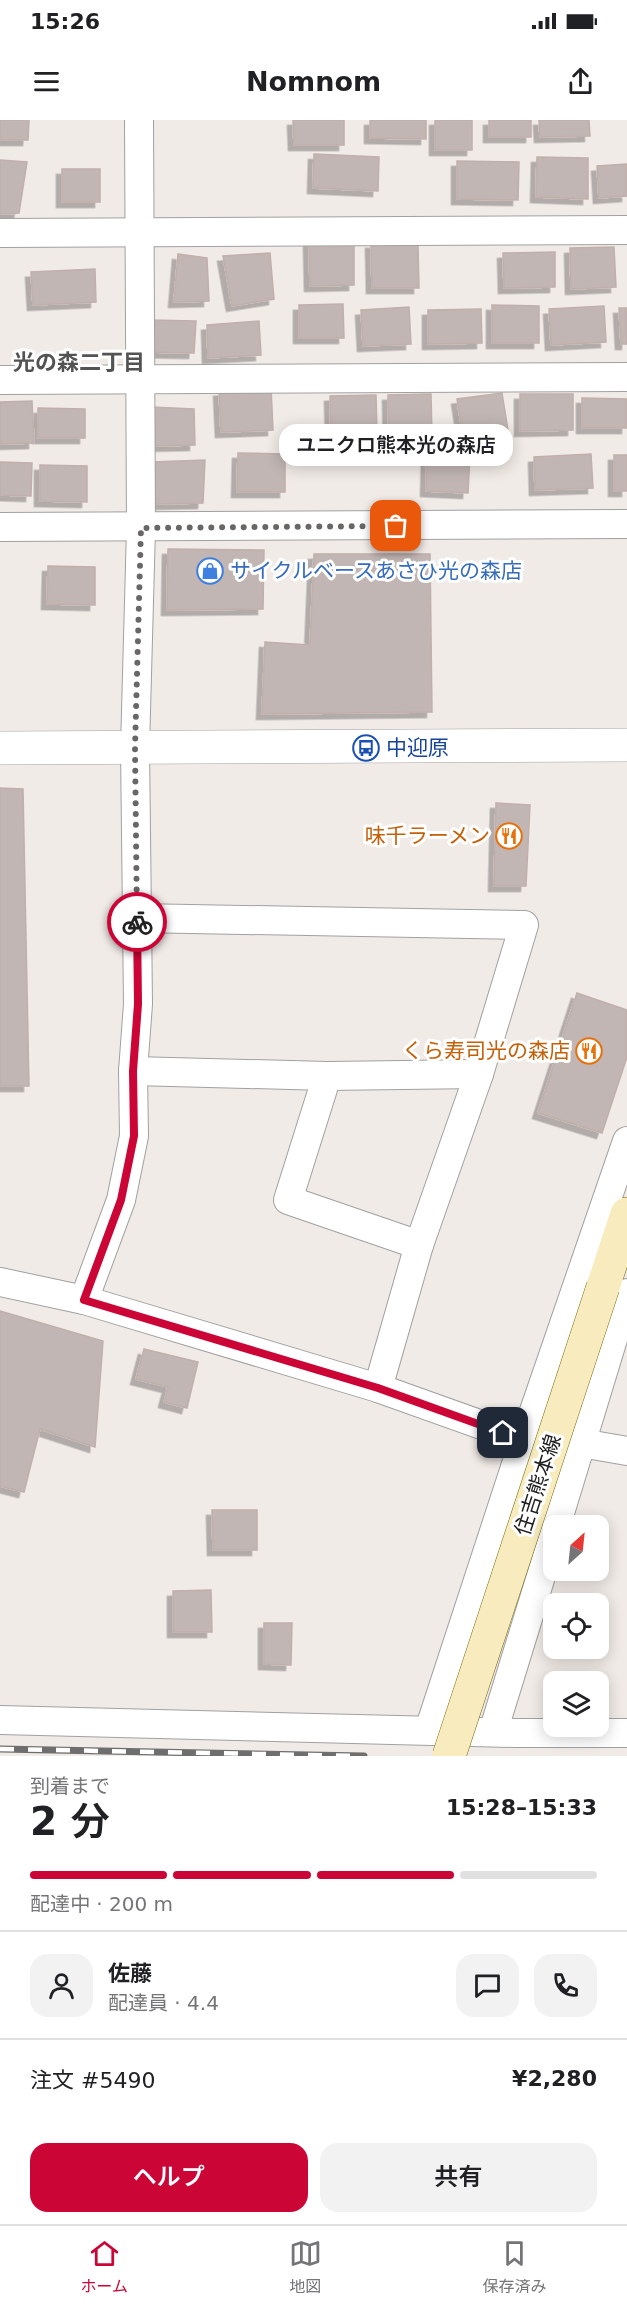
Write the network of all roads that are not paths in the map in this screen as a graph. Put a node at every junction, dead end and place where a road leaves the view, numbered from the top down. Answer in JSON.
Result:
{"nodes":[{"id":1,"x":139,"y":120,"type":"edge"},
{"id":2,"x":627,"y":230,"type":"edge"},
{"id":3,"x":0,"y":233,"type":"edge"},
{"id":4,"x":138,"y":233,"type":"junction"},
{"id":5,"x":627,"y":377,"type":"edge"},
{"id":6,"x":0,"y":380,"type":"edge"},
{"id":7,"x":141,"y":381,"type":"junction"},
{"id":8,"x":627,"y":524,"type":"edge"},
{"id":9,"x":0,"y":527,"type":"edge"},
{"id":10,"x":141,"y":528,"type":"junction"},
{"id":11,"x":627,"y":745,"type":"edge"},
{"id":12,"x":0,"y":748,"type":"edge"},
{"id":13,"x":135,"y":748,"type":"junction"},
{"id":14,"x":137,"y":918,"type":"junction"},
{"id":15,"x":133,"y":1071,"type":"junction"},
{"id":16,"x":480,"y":1074,"type":"junction"},
{"id":17,"x":327,"y":1076,"type":"junction"},
{"id":18,"x":627,"y":1141,"type":"edge"},
{"id":19,"x":627,"y":1214,"type":"edge"},
{"id":20,"x":419,"y":1245,"type":"junction"},
{"id":21,"x":0,"y":1282,"type":"edge"},
{"id":22,"x":615,"y":1290,"type":"edge"},
{"id":23,"x":84,"y":1300,"type":"junction"},
{"id":24,"x":378,"y":1388,"type":"junction"},
{"id":25,"x":524,"y":1440,"type":"junction"},
{"id":26,"x":581,"y":1443,"type":"junction"},
{"id":27,"x":627,"y":1451,"type":"edge"},
{"id":28,"x":559,"y":1515,"type":"edge"},
{"id":29,"x":543,"y":1570,"type":"edge"},
{"id":30,"x":0,"y":1720,"type":"edge"},
{"id":31,"x":429,"y":1730,"type":"junction"},
{"id":32,"x":493,"y":1732,"type":"junction"},
{"id":33,"x":627,"y":1733,"type":"edge"},
{"id":34,"x":581,"y":1745,"type":"edge"},
{"id":35,"x":449,"y":1756,"type":"edge"}],
"edges":[{"from":1,"to":4,"type":"street"},
{"from":2,"to":4,"type":"street"},
{"from":3,"to":4,"type":"street"},
{"from":4,"to":7,"type":"street"},
{"from":5,"to":7,"type":"street"},
{"from":6,"to":7,"type":"street"},
{"from":7,"to":10,"type":"street"},
{"from":8,"to":10,"type":"street"},
{"from":9,"to":10,"type":"street"},
{"from":10,"to":13,"type":"street"},
{"from":11,"to":13,"type":"street"},
{"from":12,"to":13,"type":"street"},
{"from":13,"to":14,"type":"street"},
{"from":14,"to":15,"type":"street"},
{"from":14,"to":16,"type":"street"},
{"from":15,"to":17,"type":"street"},
{"from":15,"to":23,"type":"street"},
{"from":16,"to":17,"type":"street"},
{"from":16,"to":20,"type":"street"},
{"from":17,"to":20,"type":"street"},
{"from":18,"to":25,"type":"street"},
{"from":19,"to":22,"type":"main road","name":"住吉熊本線"},
{"from":20,"to":24,"type":"street"},
{"from":21,"to":23,"type":"street"},
{"from":22,"to":26,"type":"street"},
{"from":22,"to":35,"type":"main road","name":"住吉熊本線","bridge":true},
{"from":23,"to":24,"type":"street"},
{"from":24,"to":25,"type":"street"},
{"from":25,"to":26,"type":"street"},
{"from":25,"to":31,"type":"street"},
{"from":26,"to":27,"type":"street"},
{"from":26,"to":28,"type":"street"},
{"from":29,"to":32,"type":"street"},
{"from":30,"to":31,"type":"street"},
{"from":31,"to":32,"type":"street"},
{"from":32,"to":34,"type":"street"},
{"from":33,"to":34,"type":"street"}]}
